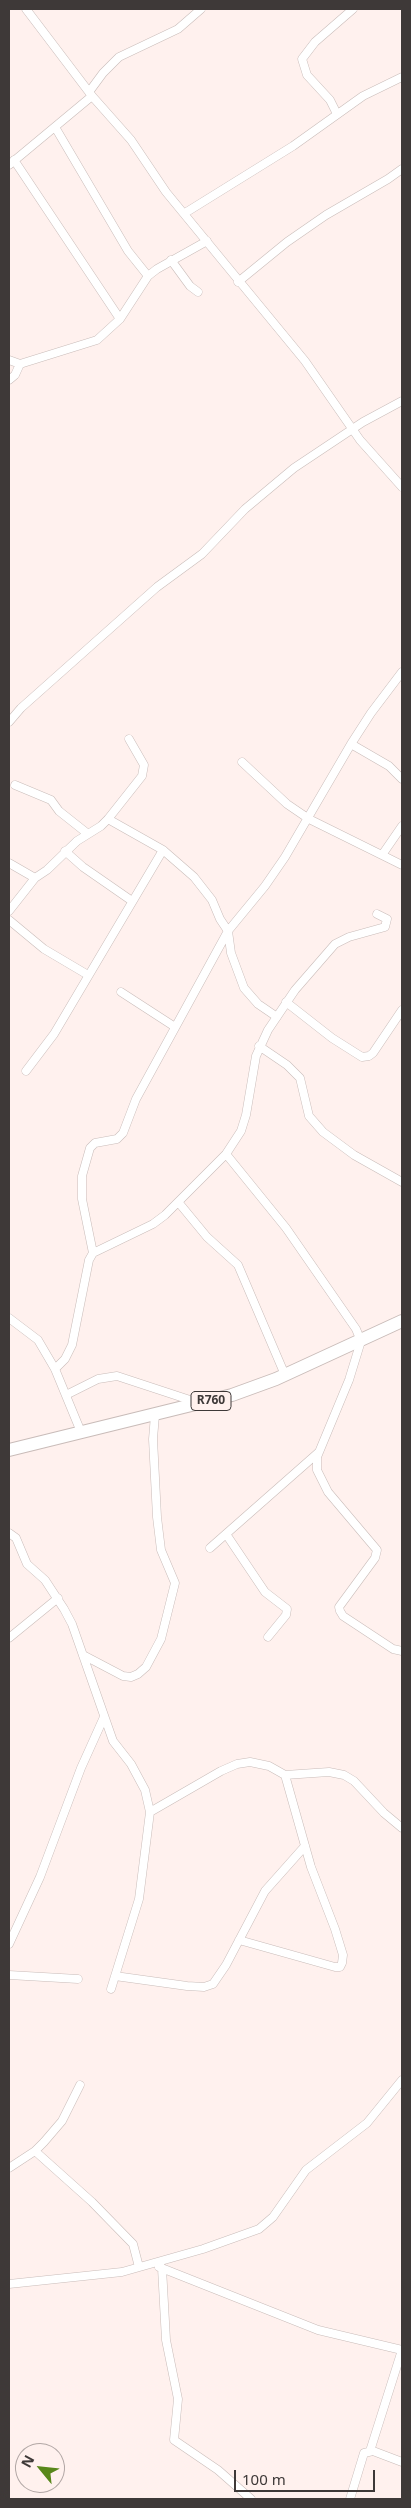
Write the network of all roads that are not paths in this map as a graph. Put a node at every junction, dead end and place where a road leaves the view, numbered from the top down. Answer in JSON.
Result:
{"nodes":[{"id":1,"x":26,"y":9,"type":"edge"},
{"id":2,"x":200,"y":9,"type":"edge"},
{"id":3,"x":353,"y":9,"type":"edge"},
{"id":4,"x":402,"y":77,"type":"edge"},
{"id":5,"x":91,"y":94,"type":"junction"},
{"id":6,"x":337,"y":114,"type":"junction"},
{"id":7,"x":55,"y":127,"type":"junction"},
{"id":8,"x":11,"y":162,"type":"edge"},
{"id":9,"x":402,"y":169,"type":"edge"},
{"id":10,"x":185,"y":214,"type":"junction"},
{"id":11,"x":207,"y":241,"type":"junction"},
{"id":12,"x":172,"y":260,"type":"junction"},
{"id":13,"x":148,"y":276,"type":"junction"},
{"id":14,"x":238,"y":282,"type":"junction"},
{"id":15,"x":198,"y":292,"type":"dead end"},
{"id":16,"x":120,"y":319,"type":"junction"},
{"id":17,"x":9,"y":360,"type":"edge"},
{"id":18,"x":20,"y":364,"type":"junction"},
{"id":19,"x":9,"y":380,"type":"edge"},
{"id":20,"x":402,"y":401,"type":"edge"},
{"id":21,"x":353,"y":429,"type":"junction"},
{"id":22,"x":402,"y":487,"type":"edge"},
{"id":23,"x":402,"y":672,"type":"edge"},
{"id":24,"x":9,"y":721,"type":"edge"},
{"id":25,"x":129,"y":739,"type":"dead end"},
{"id":26,"x":351,"y":744,"type":"junction"},
{"id":27,"x":242,"y":762,"type":"dead end"},
{"id":28,"x":402,"y":779,"type":"edge"},
{"id":29,"x":15,"y":785,"type":"dead end"},
{"id":30,"x":108,"y":819,"type":"junction"},
{"id":31,"x":308,"y":820,"type":"junction"},
{"id":32,"x":402,"y":826,"type":"edge"},
{"id":33,"x":88,"y":834,"type":"junction"},
{"id":34,"x":162,"y":850,"type":"junction"},
{"id":35,"x":66,"y":851,"type":"junction"},
{"id":36,"x":382,"y":855,"type":"junction"},
{"id":37,"x":9,"y":863,"type":"edge"},
{"id":38,"x":402,"y":865,"type":"edge"},
{"id":39,"x":35,"y":878,"type":"junction"},
{"id":40,"x":132,"y":901,"type":"junction"},
{"id":41,"x":9,"y":911,"type":"edge"},
{"id":42,"x":377,"y":914,"type":"dead end"},
{"id":43,"x":9,"y":920,"type":"edge"},
{"id":44,"x":228,"y":931,"type":"junction"},
{"id":45,"x":88,"y":975,"type":"junction"},
{"id":46,"x":121,"y":992,"type":"dead end"},
{"id":47,"x":286,"y":1002,"type":"junction"},
{"id":48,"x":402,"y":1010,"type":"edge"},
{"id":49,"x":277,"y":1016,"type":"junction"},
{"id":50,"x":175,"y":1027,"type":"junction"},
{"id":51,"x":259,"y":1046,"type":"junction"},
{"id":52,"x":26,"y":1071,"type":"dead end"},
{"id":53,"x":226,"y":1154,"type":"junction"},
{"id":54,"x":402,"y":1182,"type":"edge"},
{"id":55,"x":180,"y":1203,"type":"junction"},
{"id":56,"x":93,"y":1253,"type":"junction"},
{"id":57,"x":9,"y":1318,"type":"edge"},
{"id":58,"x":402,"y":1322,"type":"edge"},
{"id":59,"x":361,"y":1340,"type":"junction"},
{"id":60,"x":55,"y":1369,"type":"junction"},
{"id":61,"x":285,"y":1375,"type":"junction"},
{"id":62,"x":66,"y":1395,"type":"junction"},
{"id":63,"x":202,"y":1404,"type":"junction"},
{"id":64,"x":155,"y":1415,"type":"junction"},
{"id":65,"x":81,"y":1432,"type":"junction"},
{"id":66,"x":9,"y":1450,"type":"edge"},
{"id":67,"x":319,"y":1452,"type":"junction"},
{"id":68,"x":9,"y":1533,"type":"edge"},
{"id":69,"x":226,"y":1534,"type":"junction"},
{"id":70,"x":210,"y":1548,"type":"dead end"},
{"id":71,"x":58,"y":1598,"type":"junction"},
{"id":72,"x":268,"y":1637,"type":"dead end"},
{"id":73,"x":9,"y":1638,"type":"edge"},
{"id":74,"x":402,"y":1652,"type":"edge"},
{"id":75,"x":83,"y":1655,"type":"junction"},
{"id":76,"x":104,"y":1717,"type":"junction"},
{"id":77,"x":285,"y":1775,"type":"junction"},
{"id":78,"x":150,"y":1812,"type":"junction"},
{"id":79,"x":402,"y":1828,"type":"edge"},
{"id":80,"x":305,"y":1846,"type":"junction"},
{"id":81,"x":239,"y":1940,"type":"junction"},
{"id":82,"x":9,"y":1944,"type":"edge"},
{"id":83,"x":9,"y":1974,"type":"edge"},
{"id":84,"x":115,"y":1976,"type":"junction"},
{"id":85,"x":78,"y":1979,"type":"dead end"},
{"id":86,"x":111,"y":1988,"type":"dead end"},
{"id":87,"x":402,"y":2080,"type":"edge"},
{"id":88,"x":80,"y":2085,"type":"dead end"},
{"id":89,"x":35,"y":2151,"type":"junction"},
{"id":90,"x":9,"y":2168,"type":"edge"},
{"id":91,"x":152,"y":2264,"type":"junction"},
{"id":92,"x":139,"y":2268,"type":"junction"},
{"id":93,"x":162,"y":2268,"type":"junction"},
{"id":94,"x":9,"y":2284,"type":"edge"},
{"id":95,"x":402,"y":2350,"type":"edge"},
{"id":96,"x":370,"y":2451,"type":"junction"},
{"id":97,"x":402,"y":2462,"type":"edge"},
{"id":98,"x":250,"y":2499,"type":"edge"},
{"id":99,"x":350,"y":2499,"type":"edge"}],
"edges":[{"from":1,"to":5,"type":"street"},
{"from":2,"to":5,"type":"street"},
{"from":3,"to":6,"type":"street"},
{"from":4,"to":6,"type":"street"},
{"from":5,"to":7,"type":"street"},
{"from":5,"to":10,"type":"street"},
{"from":6,"to":10,"type":"street"},
{"from":7,"to":8,"type":"street"},
{"from":7,"to":13,"type":"street"},
{"from":8,"to":16,"type":"street"},
{"from":9,"to":14,"type":"street"},
{"from":10,"to":11,"type":"street"},
{"from":11,"to":12,"type":"street"},
{"from":11,"to":14,"type":"street"},
{"from":12,"to":13,"type":"street"},
{"from":12,"to":15,"type":"street"},
{"from":13,"to":16,"type":"street"},
{"from":14,"to":21,"type":"street"},
{"from":16,"to":18,"type":"street"},
{"from":17,"to":18,"type":"street"},
{"from":18,"to":19,"type":"street"},
{"from":20,"to":21,"type":"street"},
{"from":21,"to":22,"type":"street"},
{"from":21,"to":24,"type":"street"},
{"from":23,"to":26,"type":"street"},
{"from":25,"to":30,"type":"street"},
{"from":26,"to":28,"type":"street"},
{"from":26,"to":31,"type":"street"},
{"from":27,"to":31,"type":"street"},
{"from":29,"to":33,"type":"street"},
{"from":30,"to":33,"type":"street"},
{"from":30,"to":34,"type":"street"},
{"from":31,"to":36,"type":"street"},
{"from":31,"to":44,"type":"street"},
{"from":32,"to":36,"type":"street"},
{"from":33,"to":35,"type":"street"},
{"from":34,"to":40,"type":"street"},
{"from":34,"to":44,"type":"street"},
{"from":35,"to":39,"type":"street"},
{"from":35,"to":40,"type":"street"},
{"from":36,"to":38,"type":"street"},
{"from":37,"to":39,"type":"street"},
{"from":39,"to":41,"type":"street"},
{"from":40,"to":45,"type":"street"},
{"from":42,"to":47,"type":"street"},
{"from":43,"to":45,"type":"street"},
{"from":44,"to":49,"type":"street"},
{"from":44,"to":50,"type":"street"},
{"from":45,"to":52,"type":"street"},
{"from":46,"to":50,"type":"street"},
{"from":47,"to":48,"type":"street"},
{"from":47,"to":49,"type":"street"},
{"from":49,"to":51,"type":"street"},
{"from":50,"to":56,"type":"street"},
{"from":51,"to":53,"type":"street"},
{"from":51,"to":54,"type":"street"},
{"from":53,"to":55,"type":"street"},
{"from":53,"to":59,"type":"street"},
{"from":55,"to":56,"type":"street"},
{"from":55,"to":61,"type":"street"},
{"from":56,"to":60,"type":"street"},
{"from":57,"to":60,"type":"street"},
{"from":58,"to":59,"type":"main road","number":"R760"},
{"from":59,"to":61,"type":"main road","number":"R760"},
{"from":59,"to":67,"type":"street"},
{"from":60,"to":62,"type":"street"},
{"from":61,"to":63,"type":"main road","number":"R760"},
{"from":62,"to":63,"type":"street"},
{"from":62,"to":65,"type":"street"},
{"from":63,"to":64,"type":"main road","number":"R760"},
{"from":64,"to":65,"type":"main road","number":"R760"},
{"from":64,"to":75,"type":"street"},
{"from":65,"to":66,"type":"main road","number":"R760"},
{"from":67,"to":69,"type":"street"},
{"from":67,"to":74,"type":"street"},
{"from":68,"to":71,"type":"street"},
{"from":69,"to":70,"type":"street"},
{"from":69,"to":72,"type":"street"},
{"from":71,"to":73,"type":"street"},
{"from":71,"to":75,"type":"street"},
{"from":75,"to":76,"type":"street"},
{"from":76,"to":78,"type":"street"},
{"from":76,"to":82,"type":"street"},
{"from":77,"to":78,"type":"street"},
{"from":77,"to":79,"type":"street"},
{"from":77,"to":80,"type":"street"},
{"from":78,"to":84,"type":"street"},
{"from":80,"to":81,"type":"street"},
{"from":80,"to":81,"type":"street"},
{"from":81,"to":84,"type":"street"},
{"from":83,"to":85,"type":"street"},
{"from":84,"to":86,"type":"street"},
{"from":87,"to":91,"type":"street"},
{"from":88,"to":89,"type":"street"},
{"from":89,"to":90,"type":"street"},
{"from":89,"to":92,"type":"street"},
{"from":91,"to":92,"type":"street"},
{"from":91,"to":93,"type":"street"},
{"from":92,"to":94,"type":"street"},
{"from":93,"to":95,"type":"street"},
{"from":93,"to":98,"type":"street"},
{"from":95,"to":96,"type":"street"},
{"from":96,"to":97,"type":"street"},
{"from":96,"to":99,"type":"street"}]}
